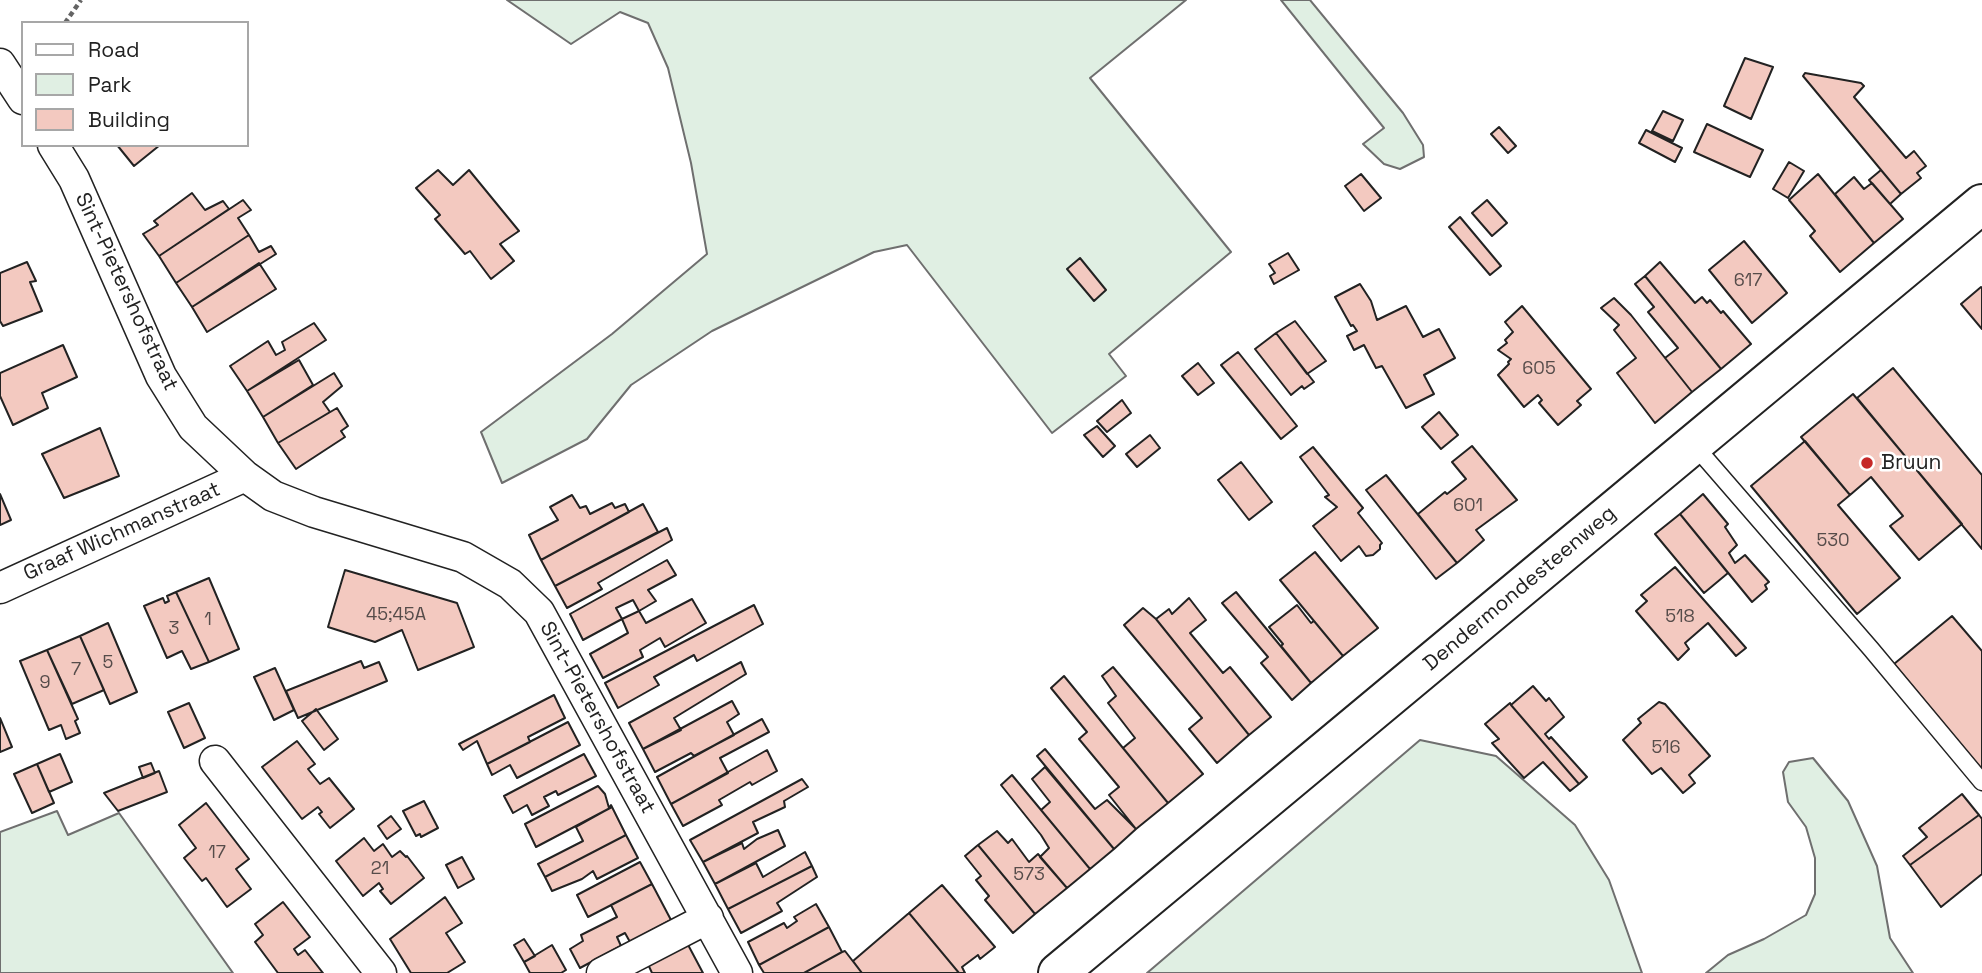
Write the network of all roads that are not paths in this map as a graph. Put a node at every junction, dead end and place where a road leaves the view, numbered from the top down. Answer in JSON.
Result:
{"nodes":[{"id":1,"x":0,"y":64,"type":"edge"},
{"id":2,"x":21,"y":96,"type":"edge"},
{"id":3,"x":53,"y":147,"type":"edge"},
{"id":4,"x":1982,"y":204,"type":"edge"},
{"id":5,"x":1694,"y":445,"type":"junction"},
{"id":6,"x":245,"y":476,"type":"junction"},
{"id":7,"x":0,"y":588,"type":"edge"},
{"id":8,"x":215,"y":761,"type":"dead end"},
{"id":9,"x":1982,"y":782,"type":"edge"},
{"id":10,"x":708,"y":918,"type":"junction"},
{"id":11,"x":381,"y":973,"type":"edge"},
{"id":12,"x":602,"y":973,"type":"edge"},
{"id":13,"x":737,"y":973,"type":"edge"},
{"id":14,"x":1058,"y":973,"type":"edge"}],
"edges":[{"from":1,"to":2,"type":"street"},
{"from":3,"to":6,"type":"street","name":"Sint-Pietershofstraat"},
{"from":4,"to":5,"type":"main road","name":"Dendermondesteenweg"},
{"from":5,"to":9,"type":"lane"},
{"from":5,"to":14,"type":"main road","name":"Dendermondesteenweg"},
{"from":6,"to":7,"type":"street","name":"Graaf Wichmanstraat"},
{"from":6,"to":10,"type":"street","name":"Sint-Pietershofstraat"},
{"from":8,"to":11,"type":"street"},
{"from":10,"to":12,"type":"street"},
{"from":10,"to":13,"type":"street","name":"Sint-Pietershofstraat"}]}
